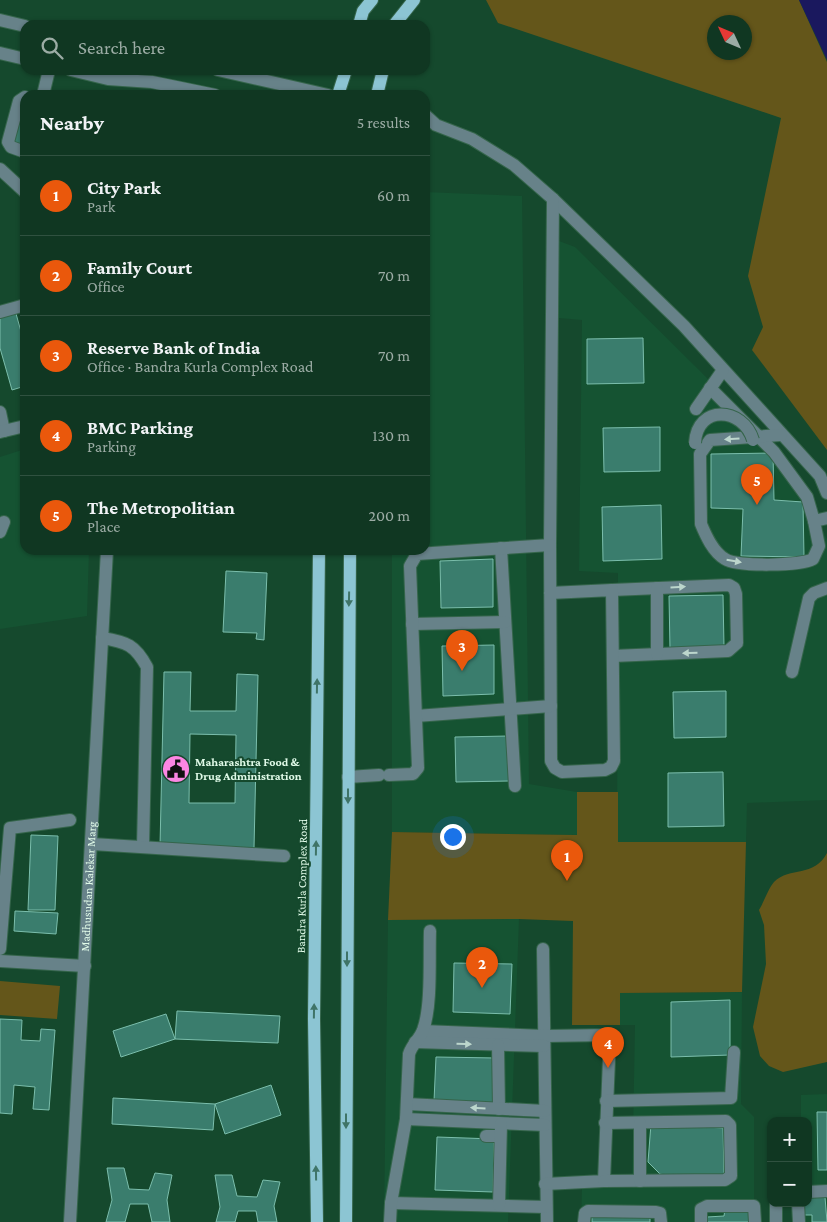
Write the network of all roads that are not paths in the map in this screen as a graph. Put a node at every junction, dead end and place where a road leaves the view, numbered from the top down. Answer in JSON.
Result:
{"nodes":[{"id":1,"x":372,"y":0,"type":"edge"},
{"id":2,"x":414,"y":0,"type":"edge"},
{"id":3,"x":0,"y":20,"type":"edge"},
{"id":4,"x":360,"y":20,"type":"edge"},
{"id":5,"x":398,"y":20,"type":"edge"},
{"id":6,"x":20,"y":25,"type":"edge"},
{"id":7,"x":0,"y":53,"type":"edge"},
{"id":8,"x":20,"y":58,"type":"edge"},
{"id":9,"x":48,"y":75,"type":"edge"},
{"id":10,"x":91,"y":75,"type":"edge"},
{"id":11,"x":240,"y":75,"type":"edge"},
{"id":12,"x":344,"y":75,"type":"edge"},
{"id":13,"x":382,"y":75,"type":"edge"},
{"id":14,"x":44,"y":90,"type":"edge"},
{"id":15,"x":178,"y":90,"type":"edge"},
{"id":16,"x":306,"y":90,"type":"edge"},
{"id":17,"x":340,"y":90,"type":"edge"},
{"id":18,"x":378,"y":90,"type":"edge"},
{"id":19,"x":20,"y":100,"type":"edge"},
{"id":20,"x":431,"y":126,"type":"edge"},
{"id":21,"x":20,"y":150,"type":"edge"},
{"id":22,"x":0,"y":169,"type":"edge"},
{"id":23,"x":20,"y":187,"type":"edge"},
{"id":24,"x":553,"y":199,"type":"junction"},
{"id":25,"x":20,"y":306,"type":"edge"},
{"id":26,"x":0,"y":312,"type":"edge"},
{"id":27,"x":723,"y":370,"type":"junction"},
{"id":28,"x":710,"y":388,"type":"junction"},
{"id":29,"x":696,"y":409,"type":"dead end"},
{"id":30,"x":0,"y":412,"type":"edge"},
{"id":31,"x":20,"y":427,"type":"edge"},
{"id":32,"x":2,"y":432,"type":"edge"},
{"id":33,"x":781,"y":435,"type":"junction"},
{"id":34,"x":756,"y":438,"type":"junction"},
{"id":35,"x":697,"y":449,"type":"junction"},
{"id":36,"x":827,"y":494,"type":"edge"},
{"id":37,"x":827,"y":518,"type":"edge"},
{"id":38,"x":814,"y":521,"type":"junction"},
{"id":39,"x":550,"y":545,"type":"junction"},
{"id":40,"x":501,"y":548,"type":"junction"},
{"id":41,"x":430,"y":553,"type":"edge"},
{"id":42,"x":108,"y":555,"type":"edge"},
{"id":43,"x":319,"y":555,"type":"edge"},
{"id":44,"x":350,"y":555,"type":"edge"},
{"id":45,"x":416,"y":555,"type":"edge"},
{"id":46,"x":657,"y":588,"type":"junction"},
{"id":47,"x":827,"y":588,"type":"edge"},
{"id":48,"x":612,"y":590,"type":"junction"},
{"id":49,"x":550,"y":593,"type":"junction"},
{"id":50,"x":504,"y":622,"type":"junction"},
{"id":51,"x":412,"y":624,"type":"junction"},
{"id":52,"x":102,"y":638,"type":"junction"},
{"id":53,"x":657,"y":654,"type":"junction"},
{"id":54,"x":613,"y":656,"type":"junction"},
{"id":55,"x":792,"y":672,"type":"dead end"},
{"id":56,"x":551,"y":706,"type":"junction"},
{"id":57,"x":510,"y":710,"type":"junction"},
{"id":58,"x":416,"y":716,"type":"junction"},
{"id":59,"x":348,"y":777,"type":"junction"},
{"id":60,"x":515,"y":786,"type":"dead end"},
{"id":61,"x":70,"y":820,"type":"dead end"},
{"id":62,"x":92,"y":844,"type":"junction"},
{"id":63,"x":143,"y":847,"type":"junction"},
{"id":64,"x":284,"y":856,"type":"dead end"},
{"id":65,"x":430,"y":931,"type":"dead end"},
{"id":66,"x":0,"y":949,"type":"edge"},
{"id":67,"x":543,"y":949,"type":"dead end"},
{"id":68,"x":0,"y":960,"type":"edge"},
{"id":69,"x":85,"y":966,"type":"junction"},
{"id":70,"x":423,"y":1031,"type":"junction"},
{"id":71,"x":544,"y":1041,"type":"junction"},
{"id":72,"x":415,"y":1042,"type":"junction"},
{"id":73,"x":498,"y":1045,"type":"junction"},
{"id":74,"x":734,"y":1052,"type":"dead end"},
{"id":75,"x":606,"y":1101,"type":"junction"},
{"id":76,"x":406,"y":1104,"type":"junction"},
{"id":77,"x":499,"y":1109,"type":"junction"},
{"id":78,"x":545,"y":1111,"type":"junction"},
{"id":79,"x":406,"y":1119,"type":"junction"},
{"id":80,"x":605,"y":1123,"type":"junction"},
{"id":81,"x":640,"y":1123,"type":"junction"},
{"id":82,"x":545,"y":1125,"type":"junction"},
{"id":83,"x":501,"y":1130,"type":"junction"},
{"id":84,"x":486,"y":1136,"type":"dead end"},
{"id":85,"x":604,"y":1181,"type":"junction"},
{"id":86,"x":640,"y":1181,"type":"junction"},
{"id":87,"x":545,"y":1184,"type":"junction"},
{"id":88,"x":827,"y":1191,"type":"edge"},
{"id":89,"x":812,"y":1192,"type":"edge"},
{"id":90,"x":496,"y":1200,"type":"junction"},
{"id":91,"x":392,"y":1202,"type":"junction"},
{"id":92,"x":546,"y":1207,"type":"junction"},
{"id":93,"x":776,"y":1207,"type":"edge"},
{"id":94,"x":798,"y":1207,"type":"edge"},
{"id":95,"x":70,"y":1222,"type":"edge"},
{"id":96,"x":317,"y":1222,"type":"edge"},
{"id":97,"x":346,"y":1222,"type":"edge"},
{"id":98,"x":390,"y":1222,"type":"edge"},
{"id":99,"x":546,"y":1222,"type":"edge"},
{"id":100,"x":584,"y":1222,"type":"edge"},
{"id":101,"x":661,"y":1222,"type":"edge"},
{"id":102,"x":700,"y":1222,"type":"edge"},
{"id":103,"x":756,"y":1222,"type":"edge"},
{"id":104,"x":776,"y":1222,"type":"edge"},
{"id":105,"x":799,"y":1222,"type":"edge"}],
"edges":[{"from":1,"to":4,"type":"main road"},
{"from":2,"to":5,"type":"main road"},
{"from":3,"to":6,"type":"street"},
{"from":7,"to":8,"type":"street"},
{"from":9,"to":14,"type":"street"},
{"from":10,"to":15,"type":"street"},
{"from":11,"to":16,"type":"street"},
{"from":12,"to":17,"type":"main road"},
{"from":13,"to":18,"type":"main road"},
{"from":19,"to":21,"type":"street"},
{"from":20,"to":24,"type":"street"},
{"from":22,"to":23,"type":"street"},
{"from":24,"to":27,"type":"street"},
{"from":24,"to":39,"type":"street"},
{"from":25,"to":26,"type":"street"},
{"from":27,"to":28,"type":"street"},
{"from":27,"to":33,"type":"street"},
{"from":28,"to":29,"type":"street"},
{"from":28,"to":34,"type":"street"},
{"from":30,"to":32,"type":"street"},
{"from":31,"to":32,"type":"street"},
{"from":33,"to":34,"type":"street"},
{"from":33,"to":36,"type":"street"},
{"from":34,"to":35,"type":"street","one_way":true},
{"from":34,"to":35,"type":"street","bridge":true},
{"from":34,"to":38,"type":"street"},
{"from":35,"to":38,"type":"street","one_way":true},
{"from":37,"to":38,"type":"street"},
{"from":39,"to":40,"type":"street"},
{"from":39,"to":49,"type":"street"},
{"from":40,"to":41,"type":"street"},
{"from":40,"to":50,"type":"street"},
{"from":42,"to":52,"type":"street","name":"Madhusudan Kalekar Marg"},
{"from":96,"to":43,"type":"main road","name":"Bandra Kurla Complex Road","one_way":true},
{"from":44,"to":59,"type":"main road","one_way":true},
{"from":45,"to":51,"type":"street"},
{"from":46,"to":48,"type":"street"},
{"from":46,"to":53,"type":"street"},
{"from":46,"to":53,"type":"street","one_way":true},
{"from":47,"to":55,"type":"street"},
{"from":48,"to":49,"type":"street"},
{"from":48,"to":54,"type":"street"},
{"from":49,"to":56,"type":"street"},
{"from":50,"to":51,"type":"street"},
{"from":50,"to":57,"type":"street"},
{"from":51,"to":58,"type":"street"},
{"from":52,"to":62,"type":"street","name":"Madhusudan Kalekar Marg"},
{"from":52,"to":63,"type":"street"},
{"from":53,"to":54,"type":"street"},
{"from":54,"to":56,"type":"street"},
{"from":56,"to":57,"type":"street"},
{"from":57,"to":58,"type":"street"},
{"from":57,"to":60,"type":"street"},
{"from":58,"to":59,"type":"street"},
{"from":59,"to":97,"type":"main road","one_way":true},
{"from":61,"to":66,"type":"street"},
{"from":62,"to":63,"type":"street"},
{"from":62,"to":69,"type":"street","name":"Madhusudan Kalekar Marg"},
{"from":63,"to":64,"type":"street"},
{"from":65,"to":70,"type":"street"},
{"from":67,"to":71,"type":"street"},
{"from":68,"to":69,"type":"street"},
{"from":69,"to":95,"type":"street","name":"Madhusudan Kalekar Marg"},
{"from":70,"to":71,"type":"street"},
{"from":70,"to":72,"type":"street"},
{"from":71,"to":73,"type":"street"},
{"from":71,"to":75,"type":"street"},
{"from":71,"to":78,"type":"street"},
{"from":72,"to":73,"type":"street","one_way":true},
{"from":72,"to":76,"type":"street"},
{"from":73,"to":77,"type":"street"},
{"from":74,"to":75,"type":"street"},
{"from":75,"to":80,"type":"street"},
{"from":77,"to":76,"type":"street","one_way":true},
{"from":76,"to":79,"type":"street"},
{"from":77,"to":78,"type":"street"},
{"from":78,"to":82,"type":"street"},
{"from":79,"to":83,"type":"street"},
{"from":79,"to":91,"type":"street"},
{"from":80,"to":81,"type":"street"},
{"from":80,"to":85,"type":"street"},
{"from":81,"to":86,"type":"street"},
{"from":81,"to":86,"type":"street"},
{"from":82,"to":83,"type":"street"},
{"from":82,"to":87,"type":"street"},
{"from":83,"to":84,"type":"street"},
{"from":83,"to":90,"type":"street"},
{"from":85,"to":86,"type":"street"},
{"from":85,"to":87,"type":"street"},
{"from":87,"to":92,"type":"street"},
{"from":88,"to":89,"type":"street"},
{"from":90,"to":91,"type":"street"},
{"from":90,"to":92,"type":"street"},
{"from":91,"to":98,"type":"street"},
{"from":92,"to":99,"type":"street"},
{"from":93,"to":104,"type":"street"},
{"from":94,"to":105,"type":"street"},
{"from":100,"to":101,"type":"street"},
{"from":102,"to":103,"type":"street"}]}
